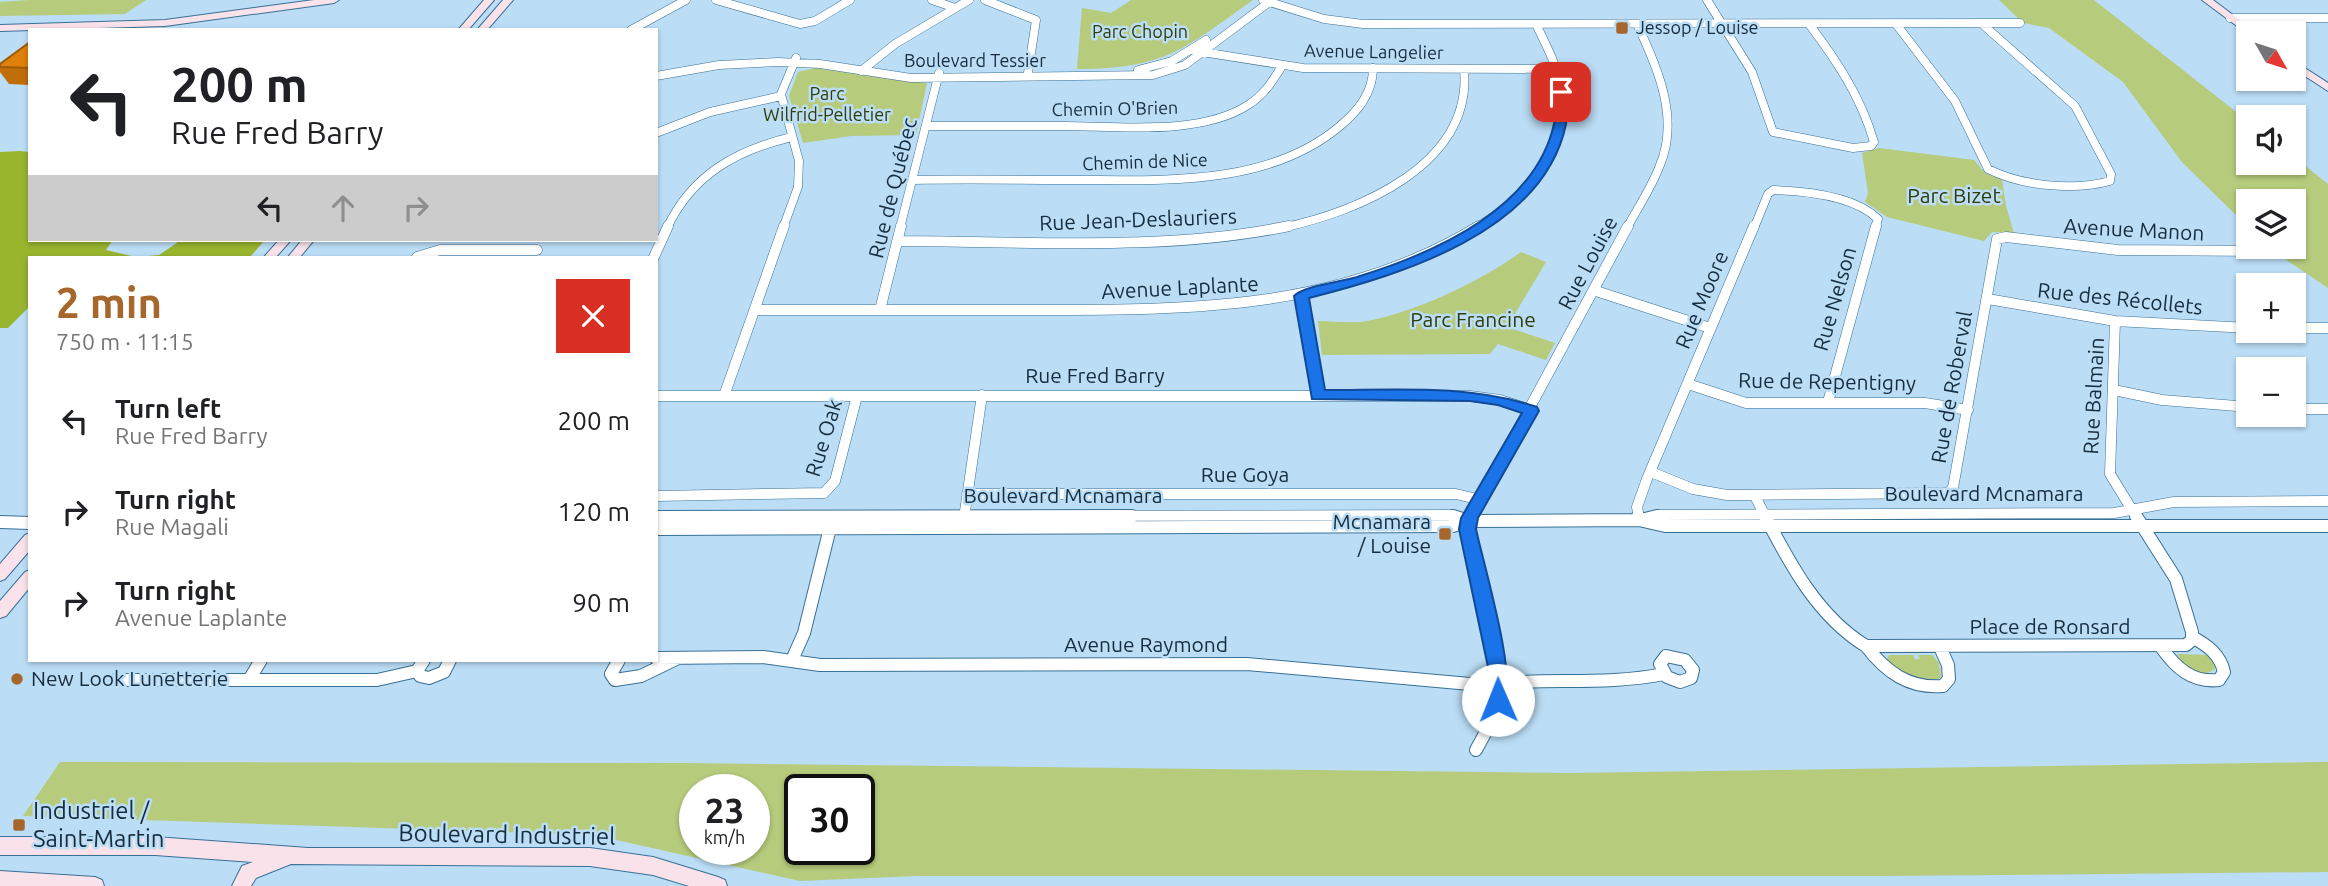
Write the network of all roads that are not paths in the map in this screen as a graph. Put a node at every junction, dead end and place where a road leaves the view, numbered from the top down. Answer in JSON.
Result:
{"nodes":[{"id":1,"x":291,"y":0,"type":"edge"},
{"id":2,"x":334,"y":0,"type":"edge"},
{"id":3,"x":489,"y":0,"type":"edge"},
{"id":4,"x":508,"y":0,"type":"edge"},
{"id":5,"x":686,"y":0,"type":"edge"},
{"id":6,"x":716,"y":0,"type":"edge"},
{"id":7,"x":849,"y":0,"type":"edge"},
{"id":8,"x":932,"y":0,"type":"edge"},
{"id":9,"x":969,"y":0,"type":"edge"},
{"id":10,"x":985,"y":0,"type":"edge"},
{"id":11,"x":1266,"y":0,"type":"edge"},
{"id":12,"x":1707,"y":0,"type":"edge"},
{"id":13,"x":2207,"y":0,"type":"edge"},
{"id":14,"x":955,"y":8,"type":"junction"},
{"id":15,"x":2230,"y":18,"type":"junction"},
{"id":16,"x":2328,"y":19,"type":"edge"},
{"id":17,"x":0,"y":21,"type":"edge"},
{"id":18,"x":2236,"y":22,"type":"edge"},
{"id":19,"x":1896,"y":23,"type":"junction"},
{"id":20,"x":1981,"y":23,"type":"junction"},
{"id":21,"x":2020,"y":23,"type":"dead end"},
{"id":22,"x":1536,"y":24,"type":"junction"},
{"id":23,"x":1637,"y":24,"type":"junction"},
{"id":24,"x":1723,"y":24,"type":"junction"},
{"id":25,"x":1809,"y":24,"type":"junction"},
{"id":26,"x":0,"y":28,"type":"edge"},
{"id":27,"x":465,"y":28,"type":"edge"},
{"id":28,"x":484,"y":28,"type":"edge"},
{"id":29,"x":635,"y":28,"type":"edge"},
{"id":30,"x":1196,"y":51,"type":"junction"},
{"id":31,"x":795,"y":60,"type":"junction"},
{"id":32,"x":1282,"y":66,"type":"junction"},
{"id":33,"x":1373,"y":68,"type":"junction"},
{"id":34,"x":864,"y":69,"type":"junction"},
{"id":35,"x":1464,"y":69,"type":"junction"},
{"id":36,"x":1556,"y":69,"type":"junction"},
{"id":37,"x":2306,"y":72,"type":"edge"},
{"id":38,"x":1028,"y":73,"type":"junction"},
{"id":39,"x":658,"y":74,"type":"edge"},
{"id":40,"x":939,"y":76,"type":"junction"},
{"id":41,"x":2328,"y":88,"type":"edge"},
{"id":42,"x":781,"y":96,"type":"junction"},
{"id":43,"x":926,"y":126,"type":"junction"},
{"id":44,"x":658,"y":132,"type":"edge"},
{"id":45,"x":792,"y":137,"type":"junction"},
{"id":46,"x":913,"y":180,"type":"junction"},
{"id":47,"x":1871,"y":210,"type":"joint"},
{"id":48,"x":1998,"y":238,"type":"joint"},
{"id":49,"x":898,"y":241,"type":"junction"},
{"id":50,"x":283,"y":242,"type":"edge"},
{"id":51,"x":306,"y":242,"type":"edge"},
{"id":52,"x":2236,"y":251,"type":"edge"},
{"id":53,"x":535,"y":254,"type":"edge"},
{"id":54,"x":271,"y":256,"type":"edge"},
{"id":55,"x":294,"y":256,"type":"edge"},
{"id":56,"x":419,"y":256,"type":"edge"},
{"id":57,"x":654,"y":256,"type":"edge"},
{"id":58,"x":1596,"y":291,"type":"junction"},
{"id":59,"x":1301,"y":296,"type":"junction"},
{"id":60,"x":1987,"y":299,"type":"junction"},
{"id":61,"x":755,"y":310,"type":"junction"},
{"id":62,"x":880,"y":310,"type":"junction"},
{"id":63,"x":2115,"y":321,"type":"junction"},
{"id":64,"x":2236,"y":327,"type":"edge"},
{"id":65,"x":1710,"y":328,"type":"junction"},
{"id":66,"x":2306,"y":328,"type":"edge"},
{"id":67,"x":2328,"y":328,"type":"edge"},
{"id":68,"x":1688,"y":384,"type":"junction"},
{"id":69,"x":2114,"y":390,"type":"junction"},
{"id":70,"x":982,"y":395,"type":"junction"},
{"id":71,"x":658,"y":396,"type":"edge"},
{"id":72,"x":724,"y":396,"type":"junction"},
{"id":73,"x":857,"y":396,"type":"junction"},
{"id":74,"x":1318,"y":396,"type":"junction"},
{"id":75,"x":1828,"y":402,"type":"junction"},
{"id":76,"x":2236,"y":406,"type":"edge"},
{"id":77,"x":2306,"y":409,"type":"edge"},
{"id":78,"x":2328,"y":409,"type":"edge"},
{"id":79,"x":1968,"y":410,"type":"junction"},
{"id":80,"x":1531,"y":411,"type":"junction"},
{"id":81,"x":1651,"y":472,"type":"junction"},
{"id":82,"x":967,"y":494,"type":"junction"},
{"id":83,"x":658,"y":496,"type":"edge"},
{"id":84,"x":1755,"y":496,"type":"junction"},
{"id":85,"x":1481,"y":500,"type":"junction"},
{"id":86,"x":2328,"y":501,"type":"edge"},
{"id":87,"x":2131,"y":509,"type":"junction"},
{"id":88,"x":1764,"y":514,"type":"junction"},
{"id":89,"x":658,"y":517,"type":"edge"},
{"id":90,"x":1639,"y":520,"type":"junction"},
{"id":91,"x":1468,"y":521,"type":"junction"},
{"id":92,"x":0,"y":522,"type":"edge"},
{"id":93,"x":964,"y":522,"type":"junction"},
{"id":94,"x":28,"y":523,"type":"edge"},
{"id":95,"x":1770,"y":526,"type":"junction"},
{"id":96,"x":2143,"y":526,"type":"junction"},
{"id":97,"x":2328,"y":526,"type":"edge"},
{"id":98,"x":658,"y":528,"type":"edge"},
{"id":99,"x":830,"y":528,"type":"junction"},
{"id":100,"x":28,"y":541,"type":"edge"},
{"id":101,"x":0,"y":575,"type":"edge"},
{"id":102,"x":28,"y":578,"type":"edge"},
{"id":103,"x":0,"y":611,"type":"edge"},
{"id":104,"x":2192,"y":637,"type":"junction"},
{"id":105,"x":1866,"y":646,"type":"junction"},
{"id":106,"x":1940,"y":647,"type":"junction"},
{"id":107,"x":2161,"y":647,"type":"junction"},
{"id":108,"x":679,"y":657,"type":"junction"},
{"id":109,"x":658,"y":658,"type":"edge"},
{"id":110,"x":792,"y":660,"type":"junction"},
{"id":111,"x":260,"y":662,"type":"edge"},
{"id":112,"x":449,"y":662,"type":"edge"},
{"id":113,"x":618,"y":662,"type":"edge"},
{"id":114,"x":421,"y":665,"type":"edge"},
{"id":115,"x":1664,"y":674,"type":"dead end"},
{"id":116,"x":117,"y":680,"type":"dead end"},
{"id":117,"x":248,"y":680,"type":"junction"},
{"id":118,"x":1499,"y":683,"type":"junction"},
{"id":119,"x":1476,"y":750,"type":"dead end"},
{"id":120,"x":0,"y":846,"type":"edge"},
{"id":121,"x":292,"y":856,"type":"junction"},
{"id":122,"x":0,"y":880,"type":"edge"},
{"id":123,"x":95,"y":886,"type":"edge"},
{"id":124,"x":241,"y":886,"type":"edge"},
{"id":125,"x":718,"y":886,"type":"edge"}],
"edges":[{"from":1,"to":17,"type":"street"},
{"from":2,"to":26,"type":"street"},
{"from":3,"to":27,"type":"street"},
{"from":4,"to":28,"type":"street"},
{"from":5,"to":29,"type":"street"},
{"from":6,"to":7,"type":"street"},
{"from":8,"to":14,"type":"street"},
{"from":9,"to":14,"type":"street"},
{"from":10,"to":38,"type":"street"},
{"from":11,"to":22,"type":"street"},
{"from":11,"to":30,"type":"street","name":"Boulevard Tessier"},
{"from":12,"to":24,"type":"street"},
{"from":13,"to":15,"type":"street"},
{"from":14,"to":34,"type":"street"},
{"from":15,"to":16,"type":"street"},
{"from":15,"to":18,"type":"street"},
{"from":19,"to":20,"type":"street"},
{"from":19,"to":20,"type":"street"},
{"from":19,"to":25,"type":"street"},
{"from":20,"to":21,"type":"street"},
{"from":22,"to":23,"type":"street"},
{"from":22,"to":36,"type":"street","name":"Avenue Laplante"},
{"from":23,"to":24,"type":"street"},
{"from":23,"to":58,"type":"street","name":"Rue Louise"},
{"from":24,"to":25,"type":"street"},
{"from":24,"to":25,"type":"street"},
{"from":30,"to":32,"type":"street","name":"Avenue Langelier"},
{"from":30,"to":38,"type":"street","name":"Boulevard Tessier"},
{"from":30,"to":40,"type":"street","name":"Boulevard Tessier"},
{"from":31,"to":34,"type":"street","name":"Boulevard Tessier"},
{"from":31,"to":39,"type":"street","name":"Boulevard Tessier"},
{"from":31,"to":42,"type":"street"},
{"from":32,"to":33,"type":"street","name":"Avenue Langelier"},
{"from":32,"to":43,"type":"street","name":"Chemin O'Brien"},
{"from":33,"to":35,"type":"street","name":"Avenue Langelier"},
{"from":33,"to":46,"type":"street","name":"Chemin de Nice"},
{"from":34,"to":40,"type":"street","name":"Boulevard Tessier"},
{"from":35,"to":36,"type":"street","name":"Avenue Langelier"},
{"from":35,"to":49,"type":"street","name":"Rue Jean-Deslauriers"},
{"from":36,"to":59,"type":"street","name":"Avenue Laplante"},
{"from":37,"to":41,"type":"street"},
{"from":38,"to":40,"type":"street","name":"Boulevard Tessier"},
{"from":40,"to":43,"type":"street","name":"Rue de Québec"},
{"from":42,"to":44,"type":"street"},
{"from":42,"to":45,"type":"street"},
{"from":43,"to":46,"type":"street","name":"Rue de Québec"},
{"from":45,"to":57,"type":"street"},
{"from":45,"to":61,"type":"street"},
{"from":46,"to":49,"type":"street","name":"Rue de Québec"},
{"from":47,"to":65,"type":"street","name":"Rue Moore"},
{"from":47,"to":75,"type":"street","name":"Rue Nelson"},
{"from":48,"to":52,"type":"street","name":"Avenue Manon"},
{"from":48,"to":60,"type":"street","name":"Rue de Roberval"},
{"from":49,"to":62,"type":"street","name":"Rue de Québec"},
{"from":50,"to":54,"type":"street"},
{"from":51,"to":55,"type":"street"},
{"from":53,"to":56,"type":"street"},
{"from":58,"to":65,"type":"street"},
{"from":58,"to":80,"type":"street","name":"Rue Louise"},
{"from":59,"to":62,"type":"street","name":"Avenue Laplante"},
{"from":59,"to":74,"type":"street"},
{"from":60,"to":63,"type":"street","name":"Rue des Récollets"},
{"from":60,"to":79,"type":"street","name":"Rue de Roberval"},
{"from":61,"to":62,"type":"street","name":"Avenue Laplante"},
{"from":61,"to":72,"type":"street"},
{"from":63,"to":64,"type":"street","name":"Rue des Récollets"},
{"from":63,"to":69,"type":"street","name":"Rue Balmain"},
{"from":65,"to":68,"type":"street","name":"Rue Moore"},
{"from":66,"to":67,"type":"street"},
{"from":68,"to":75,"type":"street","name":"Rue de Repentigny"},
{"from":68,"to":81,"type":"street","name":"Rue Moore"},
{"from":69,"to":76,"type":"street"},
{"from":69,"to":87,"type":"street","name":"Rue Balmain"},
{"from":70,"to":73,"type":"street","name":"Rue Fred Barry"},
{"from":70,"to":74,"type":"street","name":"Rue Fred Barry"},
{"from":70,"to":82,"type":"street"},
{"from":71,"to":72,"type":"street","name":"Rue Fred Barry"},
{"from":72,"to":73,"type":"street","name":"Rue Fred Barry"},
{"from":73,"to":83,"type":"street","name":"Rue Oak"},
{"from":74,"to":80,"type":"street","name":"Rue Fred Barry"},
{"from":75,"to":79,"type":"street","name":"Rue de Repentigny"},
{"from":77,"to":78,"type":"street"},
{"from":79,"to":84,"type":"street","name":"Rue de Roberval"},
{"from":80,"to":85,"type":"street","name":"Rue Louise"},
{"from":81,"to":84,"type":"street","name":"Rue de Roberval"},
{"from":81,"to":90,"type":"street","name":"Rue Moore"},
{"from":82,"to":85,"type":"street","name":"Rue Goya"},
{"from":82,"to":93,"type":"street"},
{"from":84,"to":88,"type":"street","name":"Place de Ronsard"},
{"from":85,"to":91,"type":"street","name":"Rue Louise"},
{"from":86,"to":87,"type":"street","name":"Boulevard Mcnamara"},
{"from":87,"to":88,"type":"street","name":"Boulevard Mcnamara"},
{"from":87,"to":96,"type":"street"},
{"from":88,"to":90,"type":"street","name":"Boulevard Mcnamara"},
{"from":88,"to":95,"type":"street","name":"Place de Ronsard"},
{"from":89,"to":93,"type":"street","name":"Boulevard Mcnamara"},
{"from":90,"to":91,"type":"street","name":"Boulevard Mcnamara"},
{"from":90,"to":95,"type":"street","name":"Boulevard Mcnamara"},
{"from":91,"to":93,"type":"street","name":"Boulevard Mcnamara"},
{"from":91,"to":118,"type":"street"},
{"from":92,"to":94,"type":"street"},
{"from":93,"to":99,"type":"street","name":"Boulevard Mcnamara"},
{"from":95,"to":96,"type":"street","name":"Boulevard Mcnamara"},
{"from":95,"to":105,"type":"street","name":"Place de Ronsard"},
{"from":96,"to":97,"type":"street","name":"Boulevard Mcnamara"},
{"from":96,"to":104,"type":"street"},
{"from":98,"to":99,"type":"street","name":"Boulevard Mcnamara"},
{"from":99,"to":110,"type":"street"},
{"from":100,"to":101,"type":"street"},
{"from":102,"to":103,"type":"street"},
{"from":104,"to":107,"type":"street","name":"Place de Ronsard"},
{"from":104,"to":107,"type":"street","name":"Place de Ronsard"},
{"from":105,"to":106,"type":"street","name":"Place de Ronsard"},
{"from":105,"to":106,"type":"street","name":"Place de Ronsard"},
{"from":106,"to":107,"type":"street","name":"Place de Ronsard"},
{"from":108,"to":109,"type":"street","name":"Avenue Raymond"},
{"from":108,"to":110,"type":"street","name":"Avenue Raymond"},
{"from":108,"to":113,"type":"street","name":"Avenue Raymond"},
{"from":110,"to":118,"type":"street","name":"Avenue Raymond"},
{"from":111,"to":117,"type":"street"},
{"from":112,"to":114,"type":"street"},
{"from":114,"to":117,"type":"street"},
{"from":115,"to":118,"type":"street","name":"Avenue Raymond"},
{"from":116,"to":117,"type":"street"},
{"from":118,"to":119,"type":"street"},
{"from":120,"to":121,"type":"street","name":"Boulevard Industriel"},
{"from":121,"to":124,"type":"street","name":"Boulevard Industriel"},
{"from":121,"to":125,"type":"street","name":"Boulevard Industriel"},
{"from":122,"to":123,"type":"street"}]}
